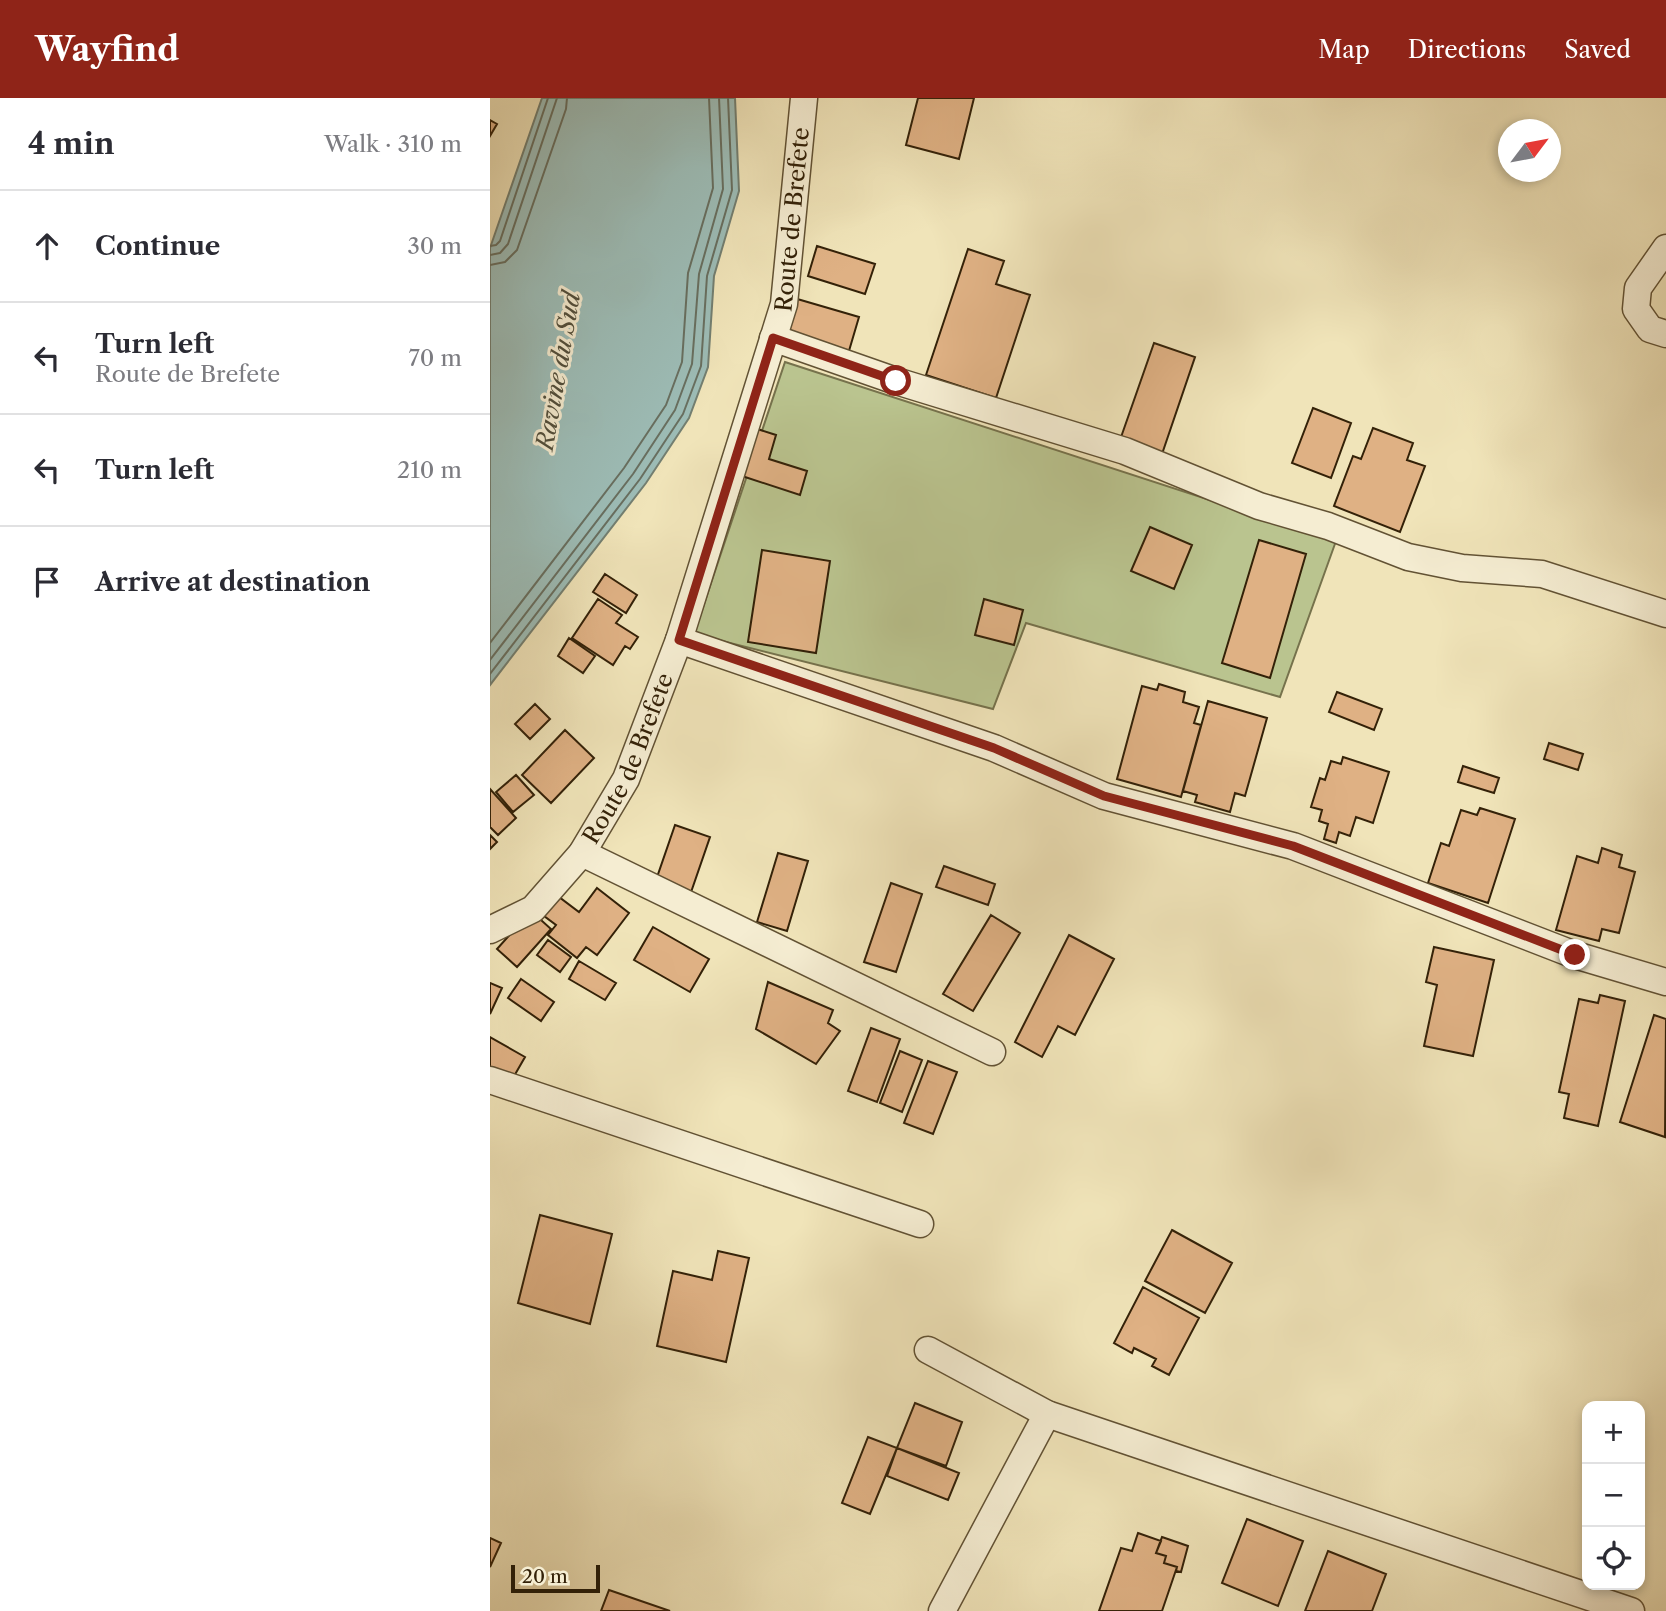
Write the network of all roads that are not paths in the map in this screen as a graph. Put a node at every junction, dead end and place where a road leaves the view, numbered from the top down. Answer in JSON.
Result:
{"nodes":[{"id":1,"x":804,"y":98,"type":"edge"},
{"id":2,"x":1666,"y":248,"type":"edge"},
{"id":3,"x":1666,"y":334,"type":"edge"},
{"id":4,"x":773,"y":338,"type":"junction"},
{"id":5,"x":1666,"y":614,"type":"edge"},
{"id":6,"x":679,"y":640,"type":"junction"},
{"id":7,"x":582,"y":853,"type":"junction"},
{"id":8,"x":490,"y":930,"type":"edge"},
{"id":9,"x":1666,"y":982,"type":"edge"},
{"id":10,"x":992,"y":1052,"type":"dead end"},
{"id":11,"x":490,"y":1080,"type":"edge"},
{"id":12,"x":920,"y":1224,"type":"dead end"},
{"id":13,"x":928,"y":1350,"type":"dead end"},
{"id":14,"x":1047,"y":1414,"type":"junction"},
{"id":15,"x":942,"y":1611,"type":"edge"},
{"id":16,"x":1631,"y":1611,"type":"edge"}],
"edges":[{"from":1,"to":4,"type":"street","name":"Route de Brefete"},
{"from":2,"to":3,"type":"street"},
{"from":4,"to":5,"type":"street"},
{"from":4,"to":6,"type":"street","name":"Route de Brefete"},
{"from":6,"to":7,"type":"street","name":"Route de Brefete"},
{"from":6,"to":9,"type":"street"},
{"from":7,"to":8,"type":"street","name":"Route de Brefete"},
{"from":7,"to":10,"type":"street"},
{"from":11,"to":12,"type":"street"},
{"from":13,"to":14,"type":"street"},
{"from":14,"to":15,"type":"street"},
{"from":14,"to":16,"type":"street"}]}
